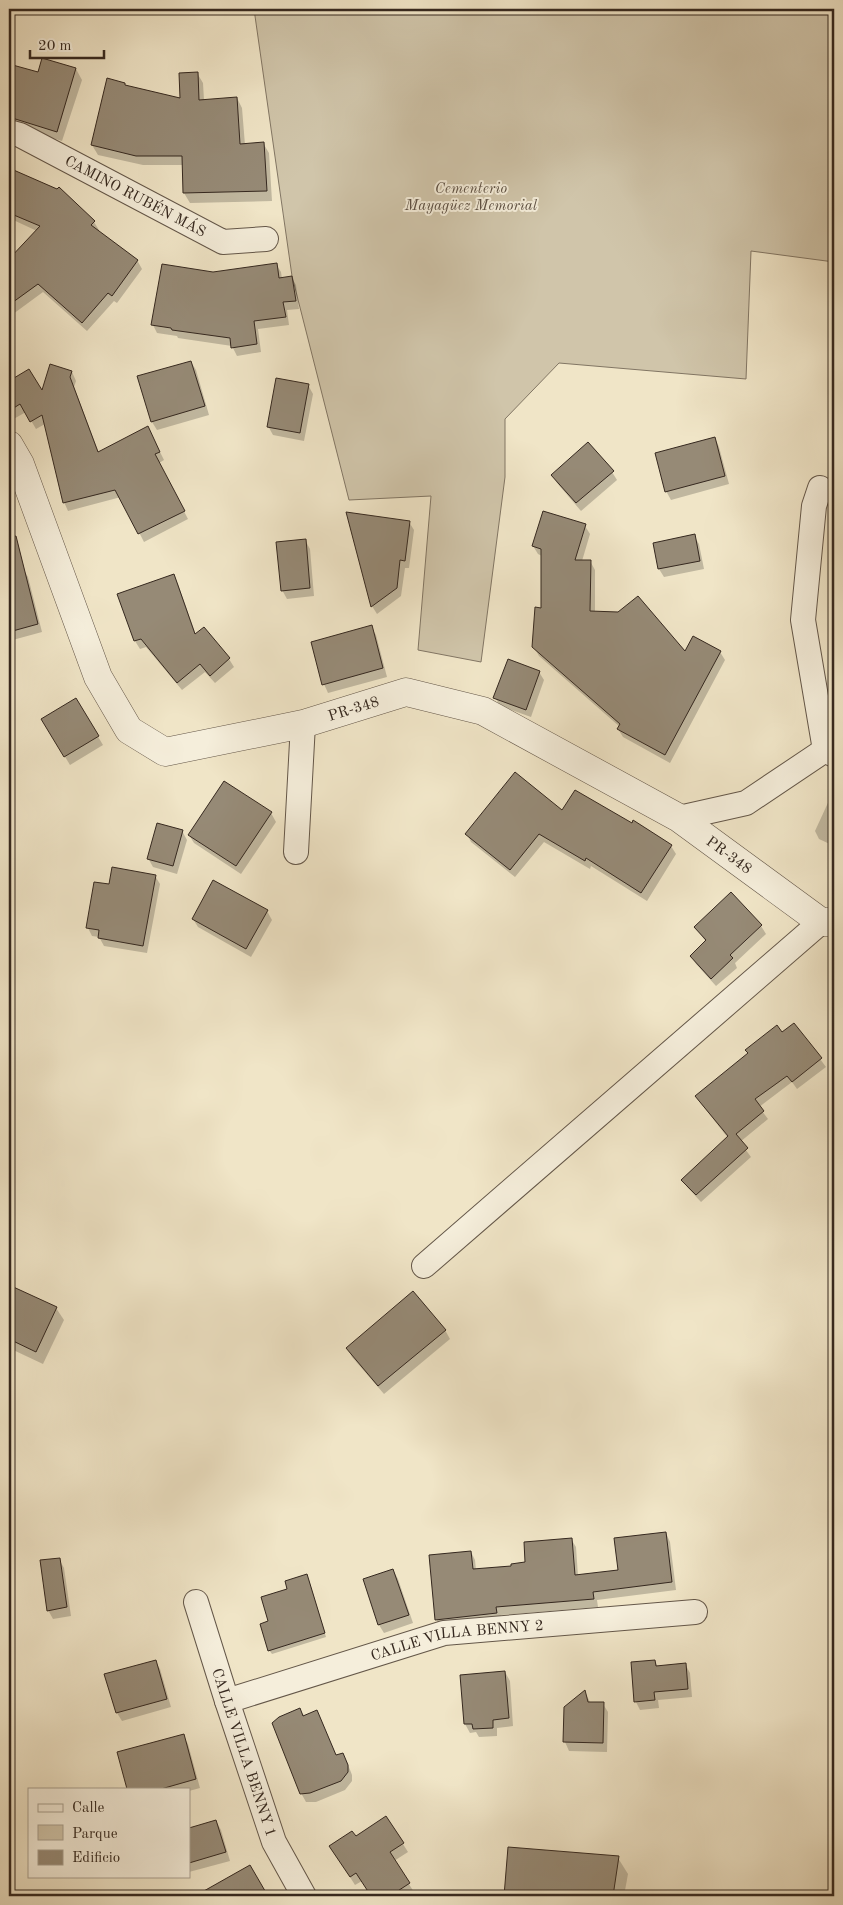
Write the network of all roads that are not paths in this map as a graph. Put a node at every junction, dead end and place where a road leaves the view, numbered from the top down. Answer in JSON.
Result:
{"nodes":[{"id":1,"x":9,"y":132,"type":"edge"},
{"id":2,"x":266,"y":239,"type":"dead end"},
{"id":3,"x":9,"y":445,"type":"edge"},
{"id":4,"x":820,"y":488,"type":"dead end"},
{"id":5,"x":303,"y":724,"type":"junction"},
{"id":6,"x":829,"y":753,"type":"edge"},
{"id":7,"x":679,"y":818,"type":"junction"},
{"id":8,"x":296,"y":852,"type":"dead end"},
{"id":9,"x":828,"y":922,"type":"edge"},
{"id":10,"x":424,"y":1266,"type":"dead end"},
{"id":11,"x":196,"y":1602,"type":"dead end"},
{"id":12,"x":695,"y":1612,"type":"dead end"},
{"id":13,"x":226,"y":1701,"type":"junction"},
{"id":14,"x":304,"y":1896,"type":"edge"}],
"edges":[{"from":1,"to":2,"type":"street","name":"CAMINO RUBÉN MÁS"},
{"from":3,"to":5,"type":"street","name":"PR-348","number":"PR-348"},
{"from":4,"to":6,"type":"street"},
{"from":5,"to":7,"type":"street","name":"PR-348","number":"PR-348"},
{"from":5,"to":8,"type":"street"},
{"from":6,"to":7,"type":"street"},
{"from":7,"to":9,"type":"street","name":"PR-348","number":"PR-348"},
{"from":9,"to":10,"type":"street"},
{"from":11,"to":13,"type":"street","name":"CALLE VILLA BENNY 1"},
{"from":12,"to":13,"type":"street","name":"CALLE VILLA BENNY 2"},
{"from":13,"to":14,"type":"street","name":"CALLE VILLA BENNY 1"}]}
